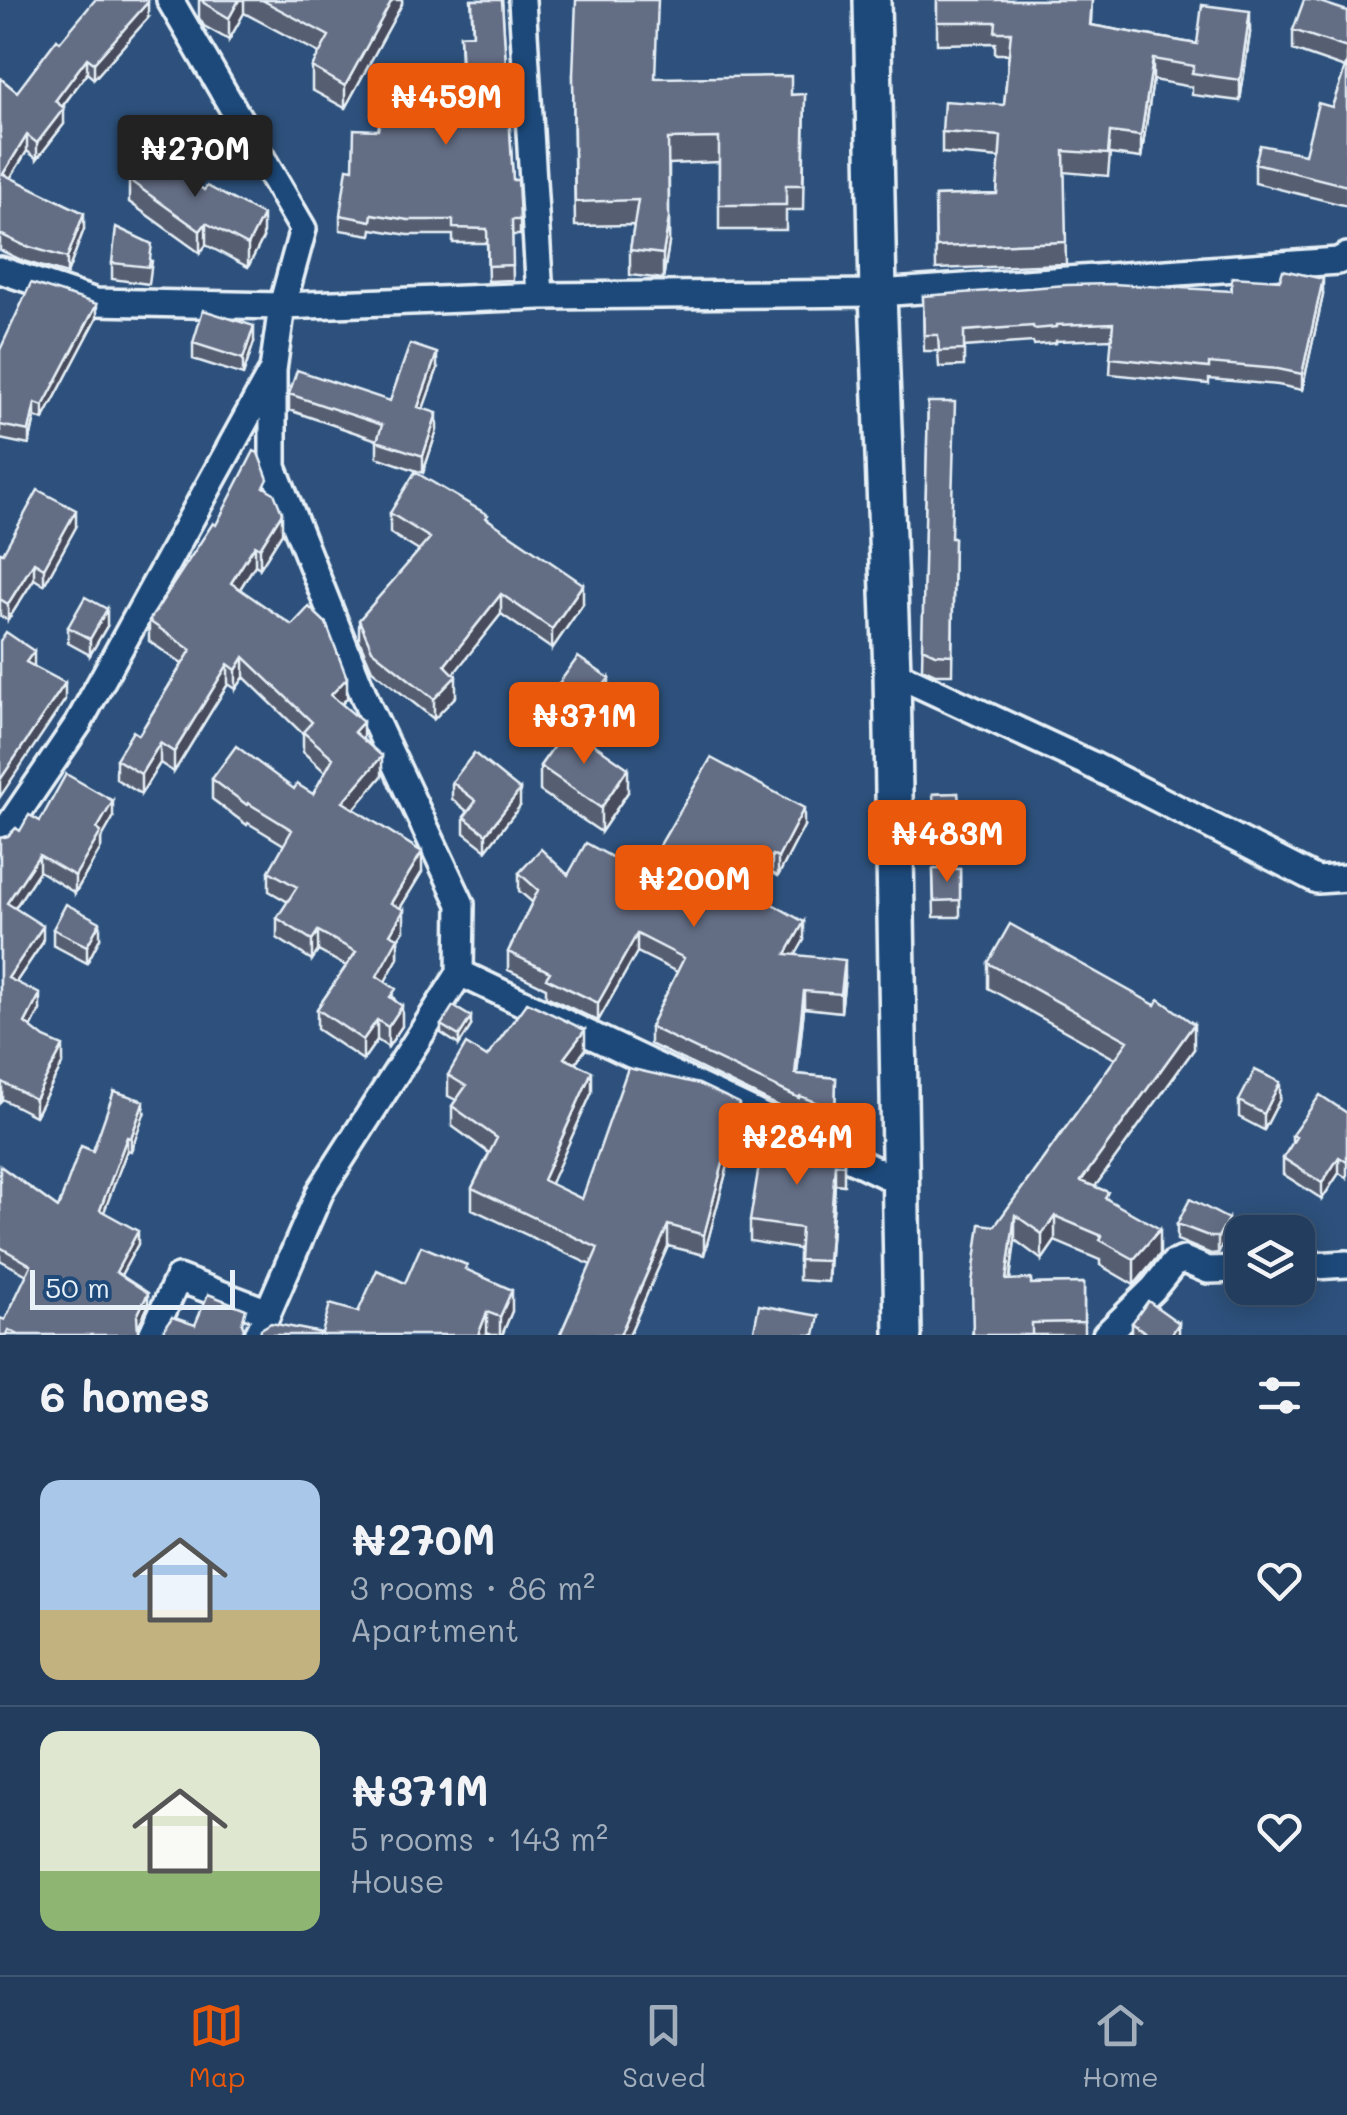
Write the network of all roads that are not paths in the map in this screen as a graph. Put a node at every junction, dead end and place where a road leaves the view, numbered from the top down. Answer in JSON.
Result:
{"nodes":[{"id":1,"x":170,"y":0,"type":"edge"},
{"id":2,"x":522,"y":0,"type":"edge"},
{"id":3,"x":872,"y":0,"type":"edge"},
{"id":4,"x":1344,"y":259,"type":"edge"},
{"id":5,"x":0,"y":270,"type":"edge"},
{"id":6,"x":878,"y":293,"type":"junction"},
{"id":7,"x":540,"y":296,"type":"junction"},
{"id":8,"x":282,"y":306,"type":"junction"},
{"id":9,"x":273,"y":370,"type":"junction"},
{"id":10,"x":892,"y":672,"type":"junction"},
{"id":11,"x":0,"y":839,"type":"edge"},
{"id":12,"x":1347,"y":878,"type":"edge"},
{"id":13,"x":460,"y":973,"type":"junction"},
{"id":14,"x":902,"y":1183,"type":"junction"},
{"id":15,"x":1347,"y":1264,"type":"edge"},
{"id":16,"x":1315,"y":1266,"type":"edge"},
{"id":17,"x":1225,"y":1270,"type":"edge"},
{"id":18,"x":263,"y":1323,"type":"edge"},
{"id":19,"x":152,"y":1335,"type":"edge"},
{"id":20,"x":903,"y":1335,"type":"edge"},
{"id":21,"x":1106,"y":1335,"type":"edge"}],
"edges":[{"from":1,"to":8,"type":"street"},
{"from":2,"to":7,"type":"street"},
{"from":3,"to":6,"type":"street"},
{"from":4,"to":6,"type":"street"},
{"from":5,"to":8,"type":"street"},
{"from":6,"to":7,"type":"street"},
{"from":6,"to":10,"type":"street"},
{"from":7,"to":8,"type":"street"},
{"from":8,"to":9,"type":"street"},
{"from":9,"to":11,"type":"street"},
{"from":9,"to":13,"type":"street"},
{"from":10,"to":12,"type":"street"},
{"from":10,"to":14,"type":"street"},
{"from":13,"to":14,"type":"street"},
{"from":13,"to":18,"type":"street"},
{"from":14,"to":20,"type":"street"},
{"from":15,"to":16,"type":"street"},
{"from":17,"to":21,"type":"street"},
{"from":18,"to":19,"type":"street"}]}
